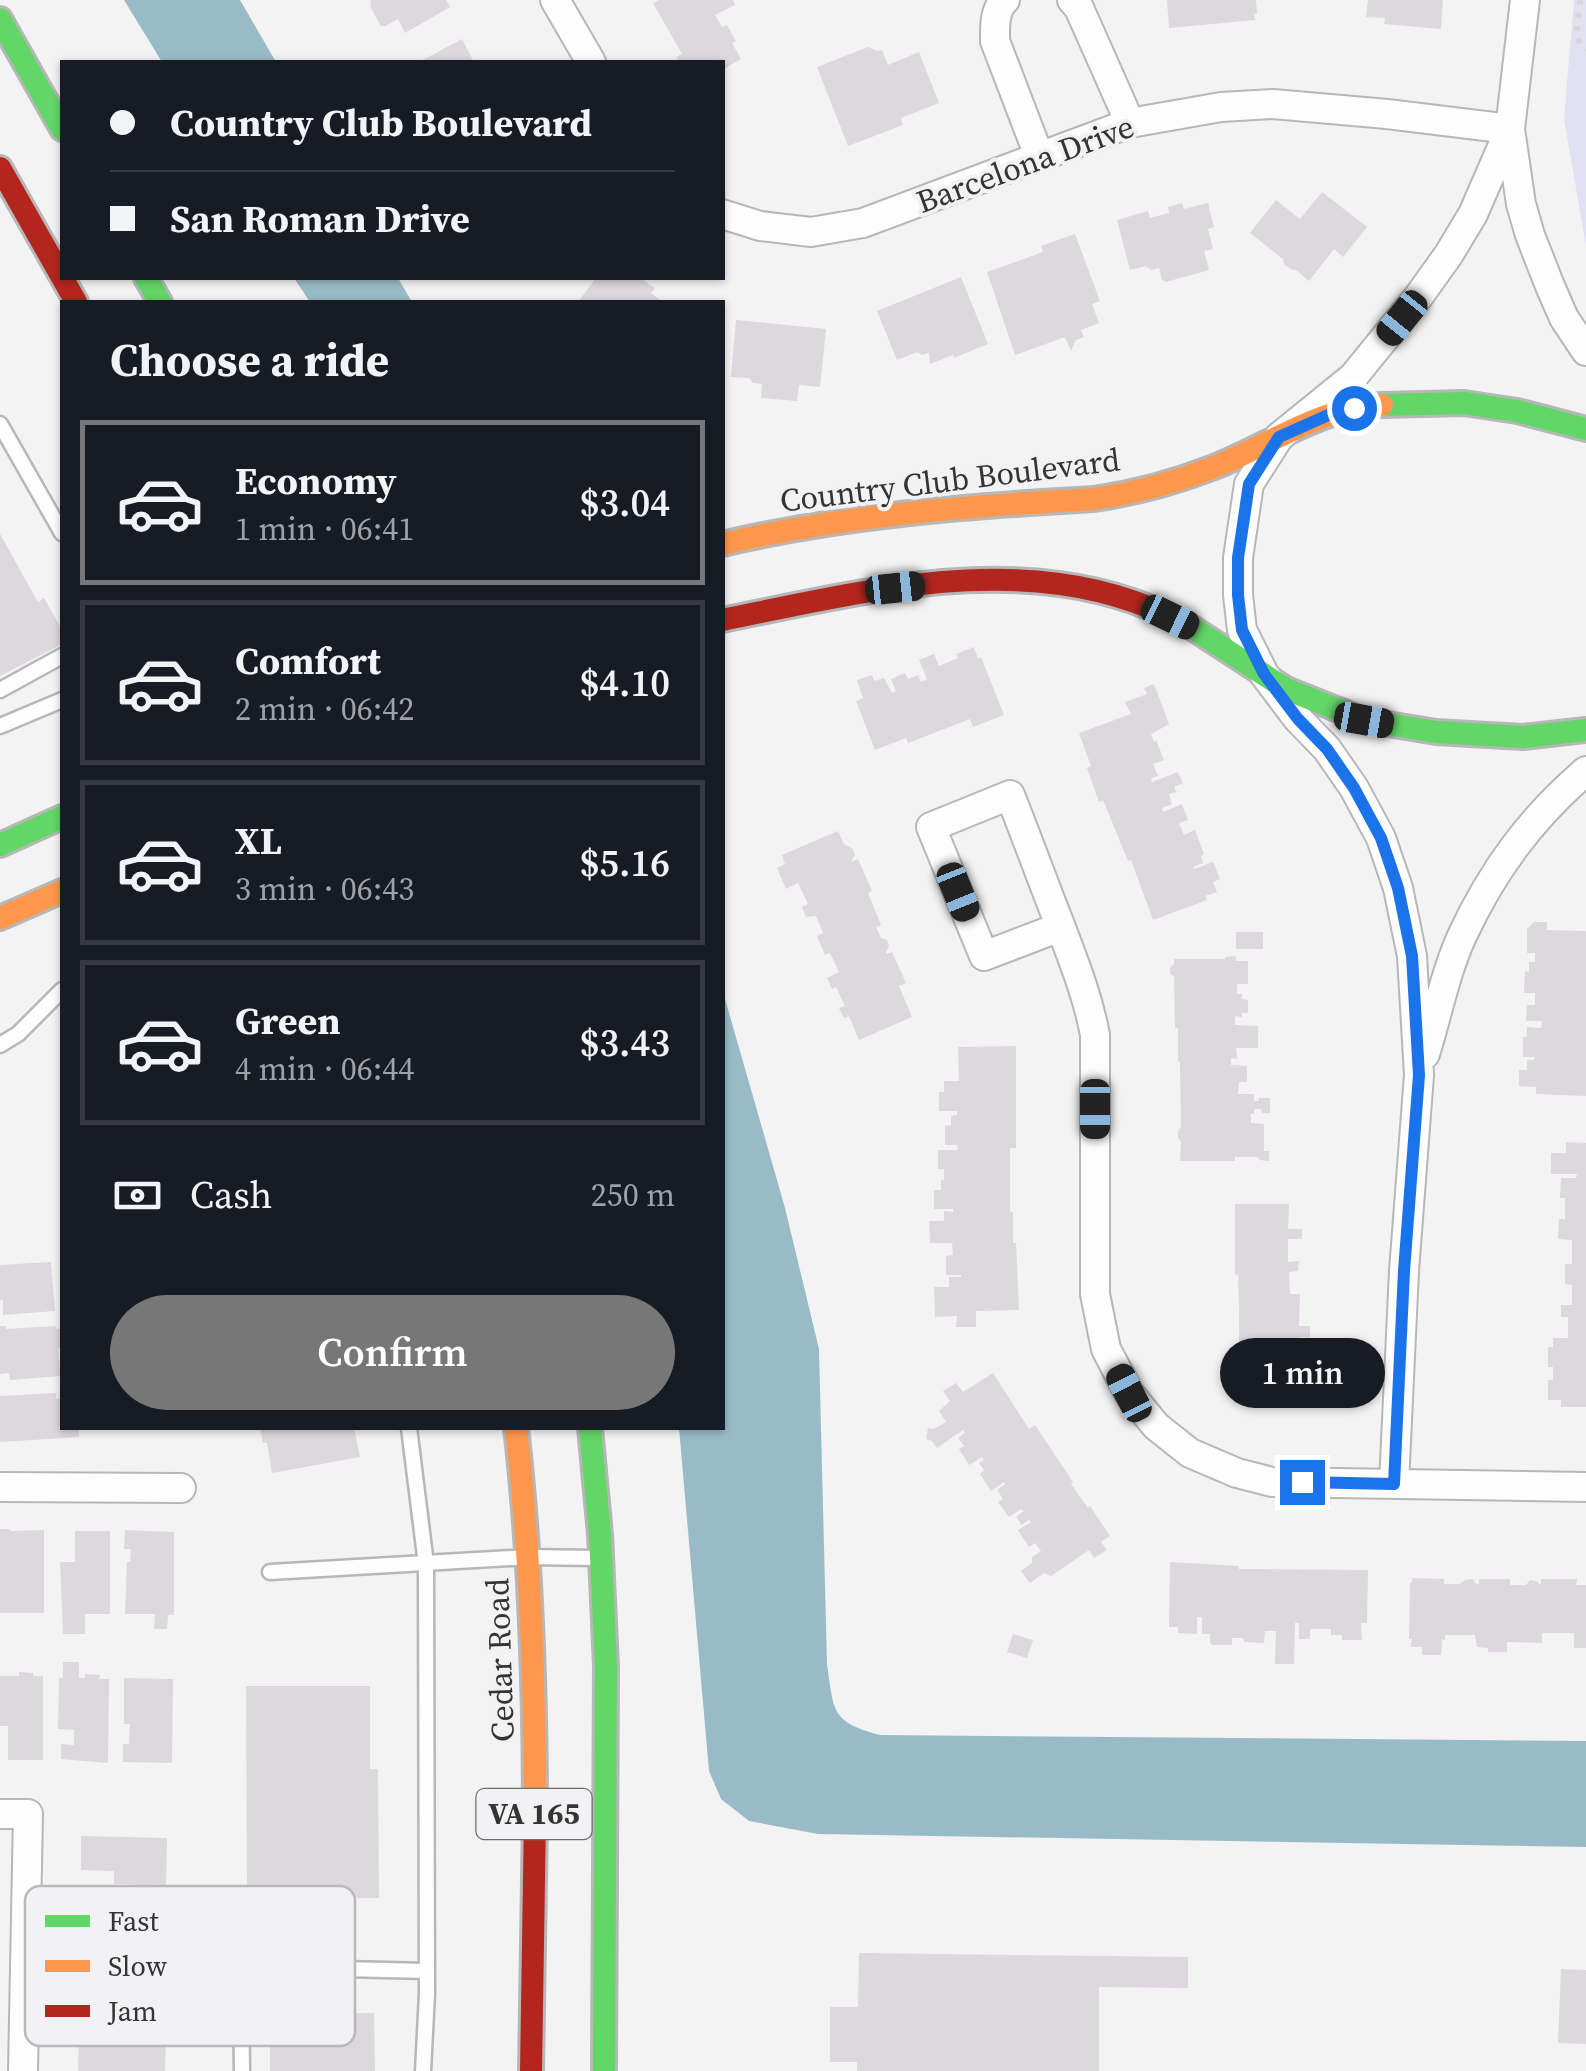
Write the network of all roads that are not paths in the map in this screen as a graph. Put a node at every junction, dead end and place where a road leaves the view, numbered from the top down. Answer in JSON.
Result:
{"nodes":[{"id":1,"x":556,"y":0,"type":"edge"},
{"id":2,"x":1005,"y":0,"type":"edge"},
{"id":3,"x":1072,"y":0,"type":"edge"},
{"id":4,"x":1524,"y":0,"type":"edge"},
{"id":5,"x":0,"y":19,"type":"edge"},
{"id":6,"x":591,"y":60,"type":"edge"},
{"id":7,"x":1130,"y":123,"type":"junction"},
{"id":8,"x":60,"y":125,"type":"edge"},
{"id":9,"x":1510,"y":129,"type":"junction"},
{"id":10,"x":1040,"y":156,"type":"junction"},
{"id":11,"x":0,"y":168,"type":"edge"},
{"id":12,"x":725,"y":215,"type":"edge"},
{"id":13,"x":60,"y":274,"type":"edge"},
{"id":14,"x":1586,"y":351,"type":"edge"},
{"id":15,"x":0,"y":424,"type":"edge"},
{"id":16,"x":1586,"y":429,"type":"edge"},
{"id":17,"x":1279,"y":437,"type":"junction"},
{"id":18,"x":60,"y":529,"type":"edge"},
{"id":19,"x":725,"y":543,"type":"edge"},
{"id":20,"x":725,"y":619,"type":"edge"},
{"id":21,"x":60,"y":657,"type":"edge"},
{"id":22,"x":1264,"y":674,"type":"junction"},
{"id":23,"x":0,"y":690,"type":"edge"},
{"id":24,"x":60,"y":701,"type":"edge"},
{"id":25,"x":0,"y":726,"type":"edge"},
{"id":26,"x":1586,"y":730,"type":"edge"},
{"id":27,"x":1586,"y":771,"type":"edge"},
{"id":28,"x":60,"y":818,"type":"edge"},
{"id":29,"x":0,"y":844,"type":"edge"},
{"id":30,"x":60,"y":892,"type":"edge"},
{"id":31,"x":0,"y":918,"type":"edge"},
{"id":32,"x":1060,"y":927,"type":"junction"},
{"id":33,"x":60,"y":992,"type":"edge"},
{"id":34,"x":0,"y":1045,"type":"edge"},
{"id":35,"x":1419,"y":1075,"type":"junction"},
{"id":36,"x":409,"y":1430,"type":"edge"},
{"id":37,"x":516,"y":1430,"type":"edge"},
{"id":38,"x":590,"y":1430,"type":"edge"},
{"id":39,"x":1394,"y":1484,"type":"junction"},
{"id":40,"x":0,"y":1487,"type":"edge"},
{"id":41,"x":1586,"y":1487,"type":"edge"},
{"id":42,"x":181,"y":1488,"type":"dead end"},
{"id":43,"x":529,"y":1557,"type":"junction"},
{"id":44,"x":601,"y":1558,"type":"junction"},
{"id":45,"x":426,"y":1564,"type":"junction"},
{"id":46,"x":270,"y":1572,"type":"dead end"},
{"id":47,"x":0,"y":1814,"type":"edge"},
{"id":48,"x":27,"y":1886,"type":"edge"},
{"id":49,"x":25,"y":1968,"type":"edge"},
{"id":50,"x":355,"y":1970,"type":"edge"},
{"id":51,"x":426,"y":1971,"type":"junction"},
{"id":52,"x":242,"y":2046,"type":"edge"},
{"id":53,"x":23,"y":2071,"type":"edge"},
{"id":54,"x":242,"y":2071,"type":"edge"},
{"id":55,"x":423,"y":2071,"type":"edge"},
{"id":56,"x":531,"y":2071,"type":"edge"},
{"id":57,"x":604,"y":2071,"type":"edge"}],
"edges":[{"from":1,"to":6,"type":"street"},
{"from":2,"to":10,"type":"street"},
{"from":3,"to":7,"type":"street"},
{"from":4,"to":9,"type":"street"},
{"from":5,"to":8,"type":"street"},
{"from":7,"to":9,"type":"street","name":"Barcelona Drive"},
{"from":7,"to":10,"type":"street","name":"Barcelona Drive"},
{"from":9,"to":14,"type":"street"},
{"from":9,"to":17,"type":"street"},
{"from":10,"to":12,"type":"street","name":"Barcelona Drive"},
{"from":11,"to":13,"type":"street"},
{"from":15,"to":18,"type":"lane"},
{"from":16,"to":17,"type":"street","name":"Country Club Boulevard"},
{"from":17,"to":19,"type":"street","name":"Country Club Boulevard"},
{"from":17,"to":22,"type":"street"},
{"from":20,"to":22,"type":"street"},
{"from":21,"to":23,"type":"lane"},
{"from":22,"to":26,"type":"street"},
{"from":22,"to":35,"type":"street"},
{"from":24,"to":25,"type":"lane"},
{"from":27,"to":35,"type":"street"},
{"from":28,"to":29,"type":"street"},
{"from":30,"to":31,"type":"street"},
{"from":32,"to":32,"type":"street"},
{"from":32,"to":39,"type":"street"},
{"from":33,"to":34,"type":"lane"},
{"from":35,"to":39,"type":"street"},
{"from":36,"to":45,"type":"lane"},
{"from":37,"to":43,"type":"street","name":"Cedar Road","number":"VA 165"},
{"from":38,"to":44,"type":"street","number":"VA 165"},
{"from":39,"to":41,"type":"street"},
{"from":40,"to":42,"type":"street"},
{"from":43,"to":44,"type":"lane"},
{"from":43,"to":45,"type":"lane"},
{"from":43,"to":56,"type":"street","name":"Cedar Road","number":"VA 165"},
{"from":44,"to":57,"type":"street","number":"VA 165"},
{"from":45,"to":46,"type":"lane"},
{"from":45,"to":51,"type":"lane"},
{"from":47,"to":48,"type":"street"},
{"from":49,"to":53,"type":"street"},
{"from":50,"to":51,"type":"lane"},
{"from":51,"to":55,"type":"lane"},
{"from":52,"to":54,"type":"lane"}]}
